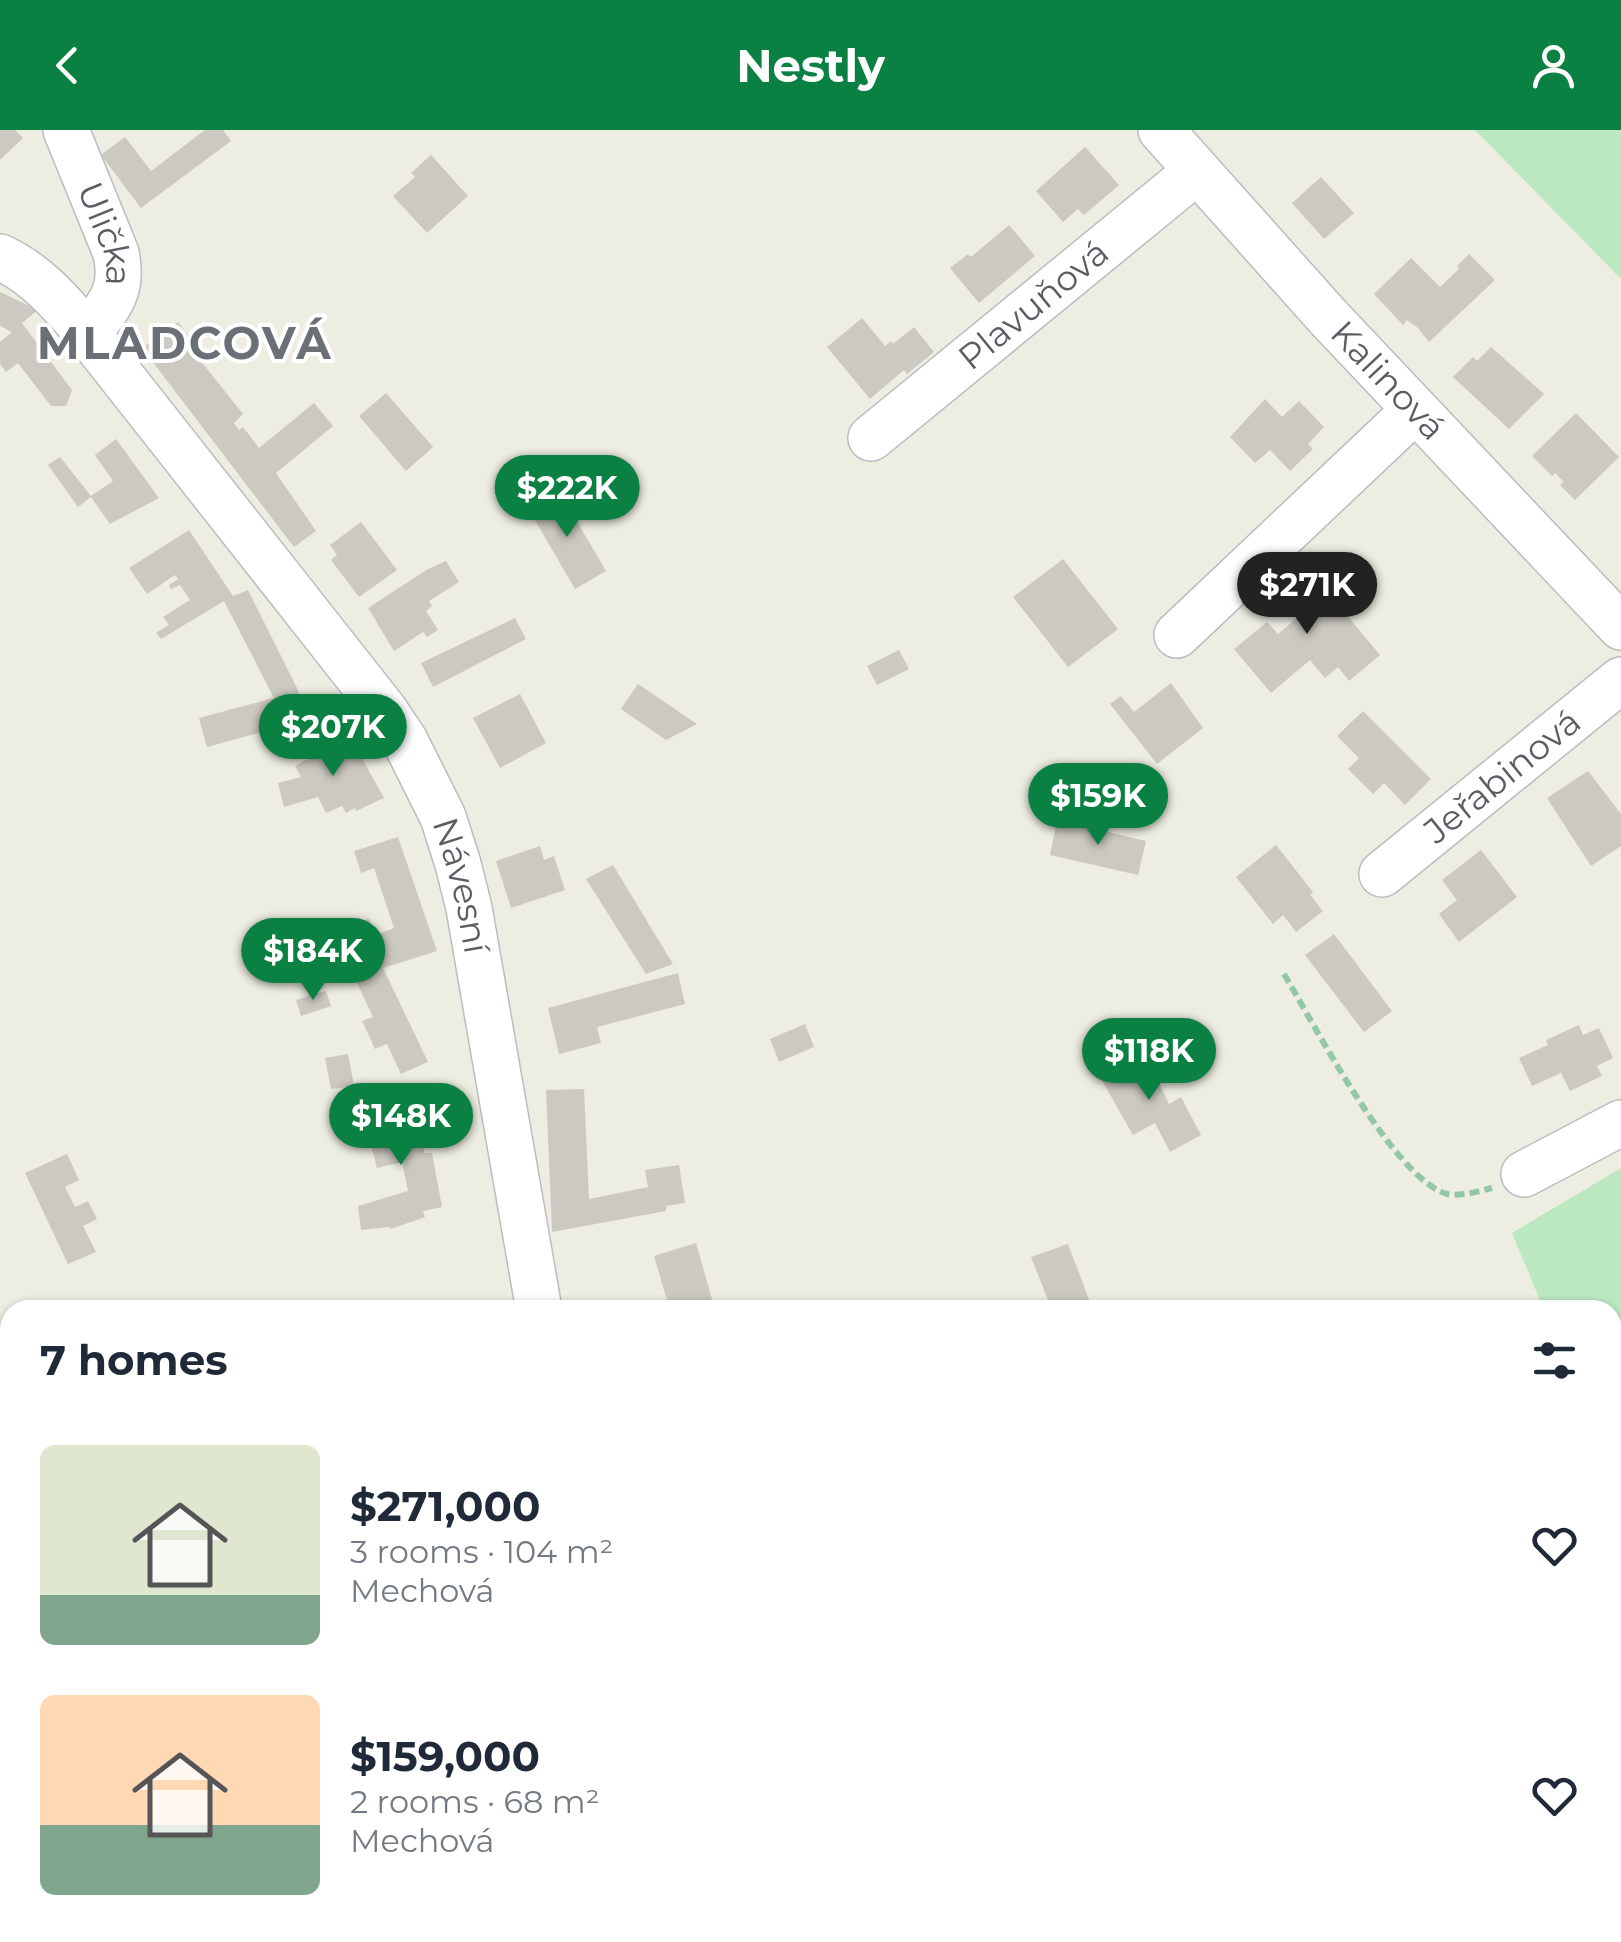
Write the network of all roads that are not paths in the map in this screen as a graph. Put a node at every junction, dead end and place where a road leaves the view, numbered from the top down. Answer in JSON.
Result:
{"nodes":[{"id":1,"x":66,"y":130,"type":"edge"},
{"id":2,"x":1161,"y":130,"type":"edge"},
{"id":3,"x":1197,"y":171,"type":"junction"},
{"id":4,"x":0,"y":257,"type":"edge"},
{"id":5,"x":88,"y":334,"type":"junction"},
{"id":6,"x":1415,"y":410,"type":"junction"},
{"id":7,"x":871,"y":438,"type":"dead end"},
{"id":8,"x":1621,"y":626,"type":"edge"},
{"id":9,"x":1177,"y":635,"type":"dead end"},
{"id":10,"x":1621,"y":680,"type":"edge"},
{"id":11,"x":1382,"y":874,"type":"dead end"},
{"id":12,"x":1621,"y":1123,"type":"edge"},
{"id":13,"x":1524,"y":1174,"type":"road end"},
{"id":14,"x":536,"y":1300,"type":"edge"}],
"edges":[{"from":1,"to":5,"type":"street","name":"Ulička"},
{"from":2,"to":3,"type":"street","name":"Kalinová"},
{"from":3,"to":6,"type":"street","name":"Kalinová"},
{"from":3,"to":7,"type":"street","name":"Plavuňová"},
{"from":4,"to":5,"type":"street","name":"Návesní"},
{"from":5,"to":14,"type":"street","name":"Návesní"},
{"from":6,"to":8,"type":"street","name":"Kalinová"},
{"from":6,"to":9,"type":"street"},
{"from":10,"to":11,"type":"street","name":"Jeřabinová"},
{"from":12,"to":13,"type":"street"}]}
